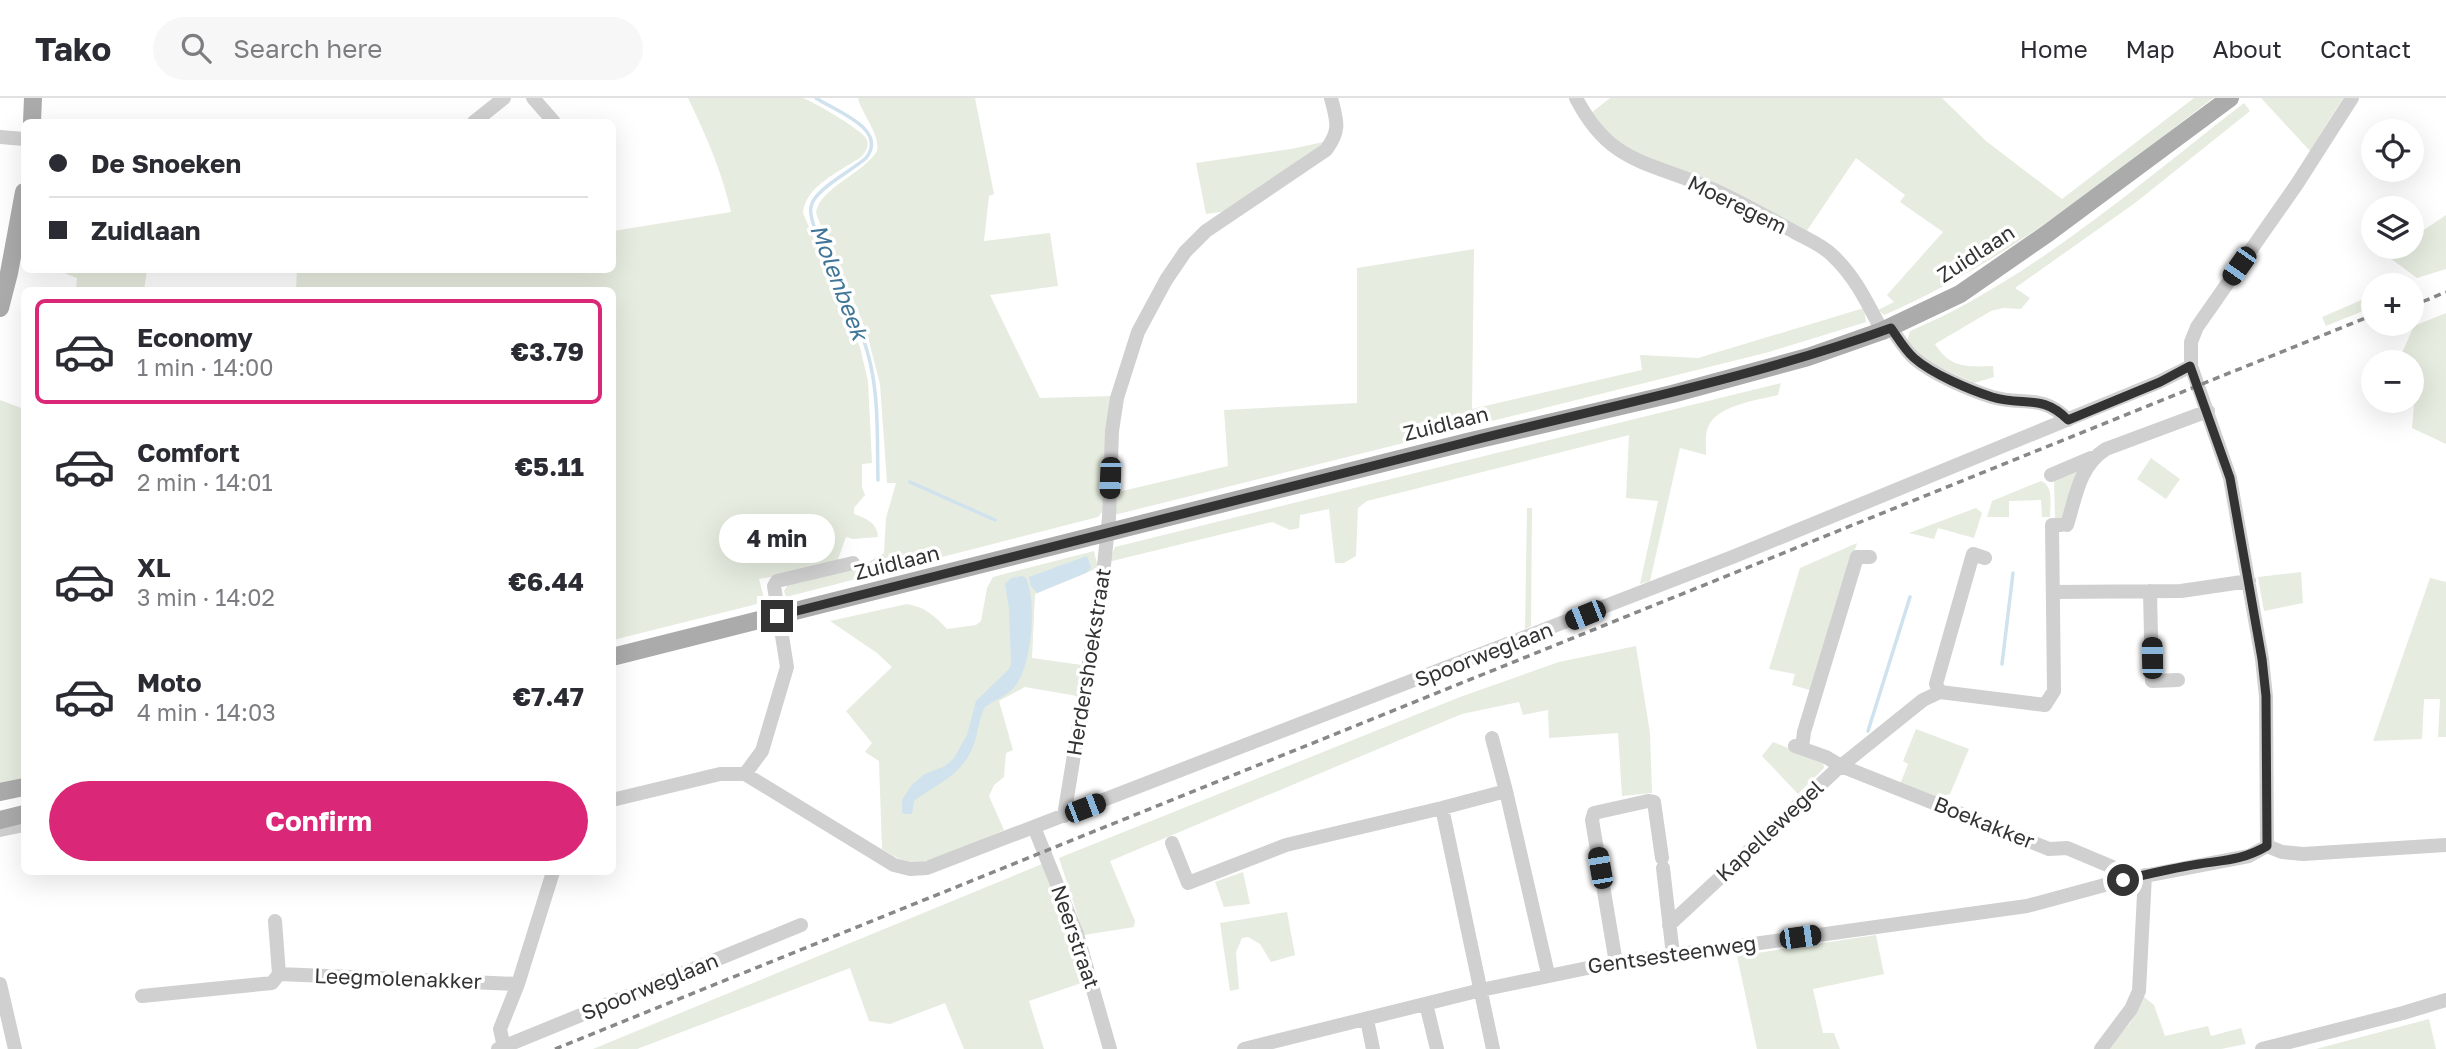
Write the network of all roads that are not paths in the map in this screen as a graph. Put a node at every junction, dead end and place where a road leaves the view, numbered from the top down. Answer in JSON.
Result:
{"nodes":[{"id":1,"x":33,"y":98,"type":"edge"},
{"id":2,"x":504,"y":98,"type":"edge"},
{"id":3,"x":533,"y":98,"type":"edge"},
{"id":4,"x":1331,"y":98,"type":"edge"},
{"id":5,"x":1576,"y":98,"type":"edge"},
{"id":6,"x":2230,"y":98,"type":"edge"},
{"id":7,"x":2352,"y":98,"type":"edge"},
{"id":8,"x":32,"y":119,"type":"edge"},
{"id":9,"x":478,"y":119,"type":"edge"},
{"id":10,"x":551,"y":119,"type":"edge"},
{"id":11,"x":0,"y":137,"type":"edge"},
{"id":12,"x":21,"y":139,"type":"edge"},
{"id":13,"x":21,"y":228,"type":"edge"},
{"id":14,"x":0,"y":308,"type":"edge"},
{"id":15,"x":1886,"y":330,"type":"junction"},
{"id":16,"x":2190,"y":366,"type":"junction"},
{"id":17,"x":2208,"y":411,"type":"junction"},
{"id":18,"x":2068,"y":420,"type":"junction"},
{"id":19,"x":2092,"y":457,"type":"junction"},
{"id":20,"x":2051,"y":475,"type":"dead end"},
{"id":21,"x":1108,"y":533,"type":"junction"},
{"id":22,"x":1870,"y":557,"type":"dead end"},
{"id":23,"x":1985,"y":558,"type":"dead end"},
{"id":24,"x":853,"y":563,"type":"dead end"},
{"id":25,"x":2249,"y":582,"type":"junction"},
{"id":26,"x":2150,"y":591,"type":"junction"},
{"id":27,"x":2053,"y":592,"type":"junction"},
{"id":28,"x":777,"y":616,"type":"junction"},
{"id":29,"x":616,"y":656,"type":"edge"},
{"id":30,"x":2178,"y":680,"type":"dead end"},
{"id":31,"x":1940,"y":692,"type":"junction"},
{"id":32,"x":1492,"y":738,"type":"dead end"},
{"id":33,"x":1841,"y":766,"type":"junction"},
{"id":34,"x":745,"y":774,"type":"junction"},
{"id":35,"x":21,"y":788,"type":"edge"},
{"id":36,"x":1506,"y":791,"type":"junction"},
{"id":37,"x":0,"y":792,"type":"edge"},
{"id":38,"x":616,"y":799,"type":"edge"},
{"id":39,"x":1442,"y":808,"type":"junction"},
{"id":40,"x":21,"y":815,"type":"edge"},
{"id":41,"x":1064,"y":816,"type":"junction"},
{"id":42,"x":0,"y":820,"type":"edge"},
{"id":43,"x":21,"y":826,"type":"edge"},
{"id":44,"x":1034,"y":827,"type":"junction"},
{"id":45,"x":0,"y":830,"type":"edge"},
{"id":46,"x":1172,"y":843,"type":"dead end"},
{"id":47,"x":2446,"y":845,"type":"edge"},
{"id":48,"x":2267,"y":846,"type":"junction"},
{"id":49,"x":552,"y":875,"type":"edge"},
{"id":50,"x":2145,"y":875,"type":"junction"},
{"id":51,"x":2123,"y":880,"type":"junction"},
{"id":52,"x":275,"y":921,"type":"dead end"},
{"id":53,"x":1669,"y":925,"type":"junction"},
{"id":54,"x":801,"y":926,"type":"dead end"},
{"id":55,"x":1673,"y":955,"type":"junction"},
{"id":56,"x":1616,"y":963,"type":"junction"},
{"id":57,"x":279,"y":974,"type":"junction"},
{"id":58,"x":1548,"y":974,"type":"junction"},
{"id":59,"x":518,"y":984,"type":"junction"},
{"id":60,"x":0,"y":985,"type":"edge"},
{"id":61,"x":1481,"y":990,"type":"junction"},
{"id":62,"x":142,"y":996,"type":"dead end"},
{"id":63,"x":2446,"y":1000,"type":"edge"},
{"id":64,"x":1426,"y":1004,"type":"junction"},
{"id":65,"x":1367,"y":1020,"type":"junction"},
{"id":66,"x":501,"y":1048,"type":"edge"},
{"id":67,"x":15,"y":1049,"type":"edge"},
{"id":68,"x":1110,"y":1049,"type":"edge"},
{"id":69,"x":1244,"y":1049,"type":"edge"},
{"id":70,"x":1373,"y":1049,"type":"edge"},
{"id":71,"x":1437,"y":1049,"type":"edge"},
{"id":72,"x":1493,"y":1049,"type":"edge"},
{"id":73,"x":2101,"y":1049,"type":"edge"},
{"id":74,"x":2262,"y":1049,"type":"edge"}],
"edges":[{"from":1,"to":8,"type":"main road"},
{"from":2,"to":9,"type":"street"},
{"from":3,"to":10,"type":"street"},
{"from":4,"to":21,"type":"street","name":"Herdershoekstraat"},
{"from":5,"to":15,"type":"street","name":"Moeregem"},
{"from":6,"to":15,"type":"main road","name":"Zuidlaan"},
{"from":7,"to":16,"type":"street"},
{"from":11,"to":12,"type":"street"},
{"from":13,"to":14,"type":"main road"},
{"from":15,"to":18,"type":"street","name":"Moeregem"},
{"from":15,"to":21,"type":"main road","name":"Zuidlaan"},
{"from":16,"to":17,"type":"street"},
{"from":16,"to":18,"type":"street","name":"Spoorweglaan"},
{"from":17,"to":19,"type":"street"},
{"from":17,"to":25,"type":"street"},
{"from":18,"to":41,"type":"street","name":"Spoorweglaan"},
{"from":19,"to":20,"type":"street"},
{"from":19,"to":27,"type":"street"},
{"from":21,"to":28,"type":"main road","name":"Zuidlaan"},
{"from":21,"to":41,"type":"street","name":"Herdershoekstraat"},
{"from":22,"to":33,"type":"street","name":"Kapellewegel"},
{"from":23,"to":31,"type":"street"},
{"from":24,"to":28,"type":"street"},
{"from":25,"to":26,"type":"street"},
{"from":25,"to":48,"type":"street"},
{"from":26,"to":27,"type":"street"},
{"from":26,"to":30,"type":"street"},
{"from":27,"to":31,"type":"street"},
{"from":28,"to":29,"type":"main road","name":"Zuidlaan"},
{"from":28,"to":34,"type":"street"},
{"from":31,"to":33,"type":"street"},
{"from":32,"to":36,"type":"street"},
{"from":33,"to":51,"type":"street","name":"Boekakker"},
{"from":33,"to":53,"type":"street","name":"Kapellewegel"},
{"from":34,"to":38,"type":"street"},
{"from":34,"to":44,"type":"street","name":"Spoorweglaan"},
{"from":35,"to":37,"type":"main road"},
{"from":36,"to":39,"type":"street"},
{"from":36,"to":58,"type":"street"},
{"from":39,"to":46,"type":"street"},
{"from":39,"to":61,"type":"street"},
{"from":40,"to":42,"type":"main road"},
{"from":41,"to":44,"type":"street","name":"Spoorweglaan"},
{"from":43,"to":45,"type":"street"},
{"from":44,"to":68,"type":"street","name":"Neerstraat"},
{"from":47,"to":48,"type":"street"},
{"from":48,"to":50,"type":"street","name":"Gentsesteenweg"},
{"from":49,"to":59,"type":"street"},
{"from":50,"to":51,"type":"street","name":"Gentsesteenweg"},
{"from":50,"to":73,"type":"street"},
{"from":51,"to":55,"type":"street","name":"Gentsesteenweg"},
{"from":52,"to":57,"type":"street"},
{"from":53,"to":55,"type":"street"},
{"from":53,"to":56,"type":"street"},
{"from":54,"to":66,"type":"street","name":"Spoorweglaan"},
{"from":55,"to":56,"type":"street","name":"Gentsesteenweg"},
{"from":56,"to":58,"type":"street","name":"Gentsesteenweg"},
{"from":57,"to":59,"type":"street","name":"Leegmolenakker"},
{"from":57,"to":62,"type":"street","name":"Leegmolenakker"},
{"from":58,"to":61,"type":"street","name":"Gentsesteenweg"},
{"from":59,"to":66,"type":"street"},
{"from":60,"to":67,"type":"street"},
{"from":61,"to":64,"type":"street","name":"Gentsesteenweg"},
{"from":61,"to":72,"type":"street"},
{"from":63,"to":74,"type":"street"},
{"from":64,"to":65,"type":"street","name":"Gentsesteenweg"},
{"from":64,"to":71,"type":"street"},
{"from":65,"to":69,"type":"street","name":"Gentsesteenweg"},
{"from":65,"to":70,"type":"street"}]}
